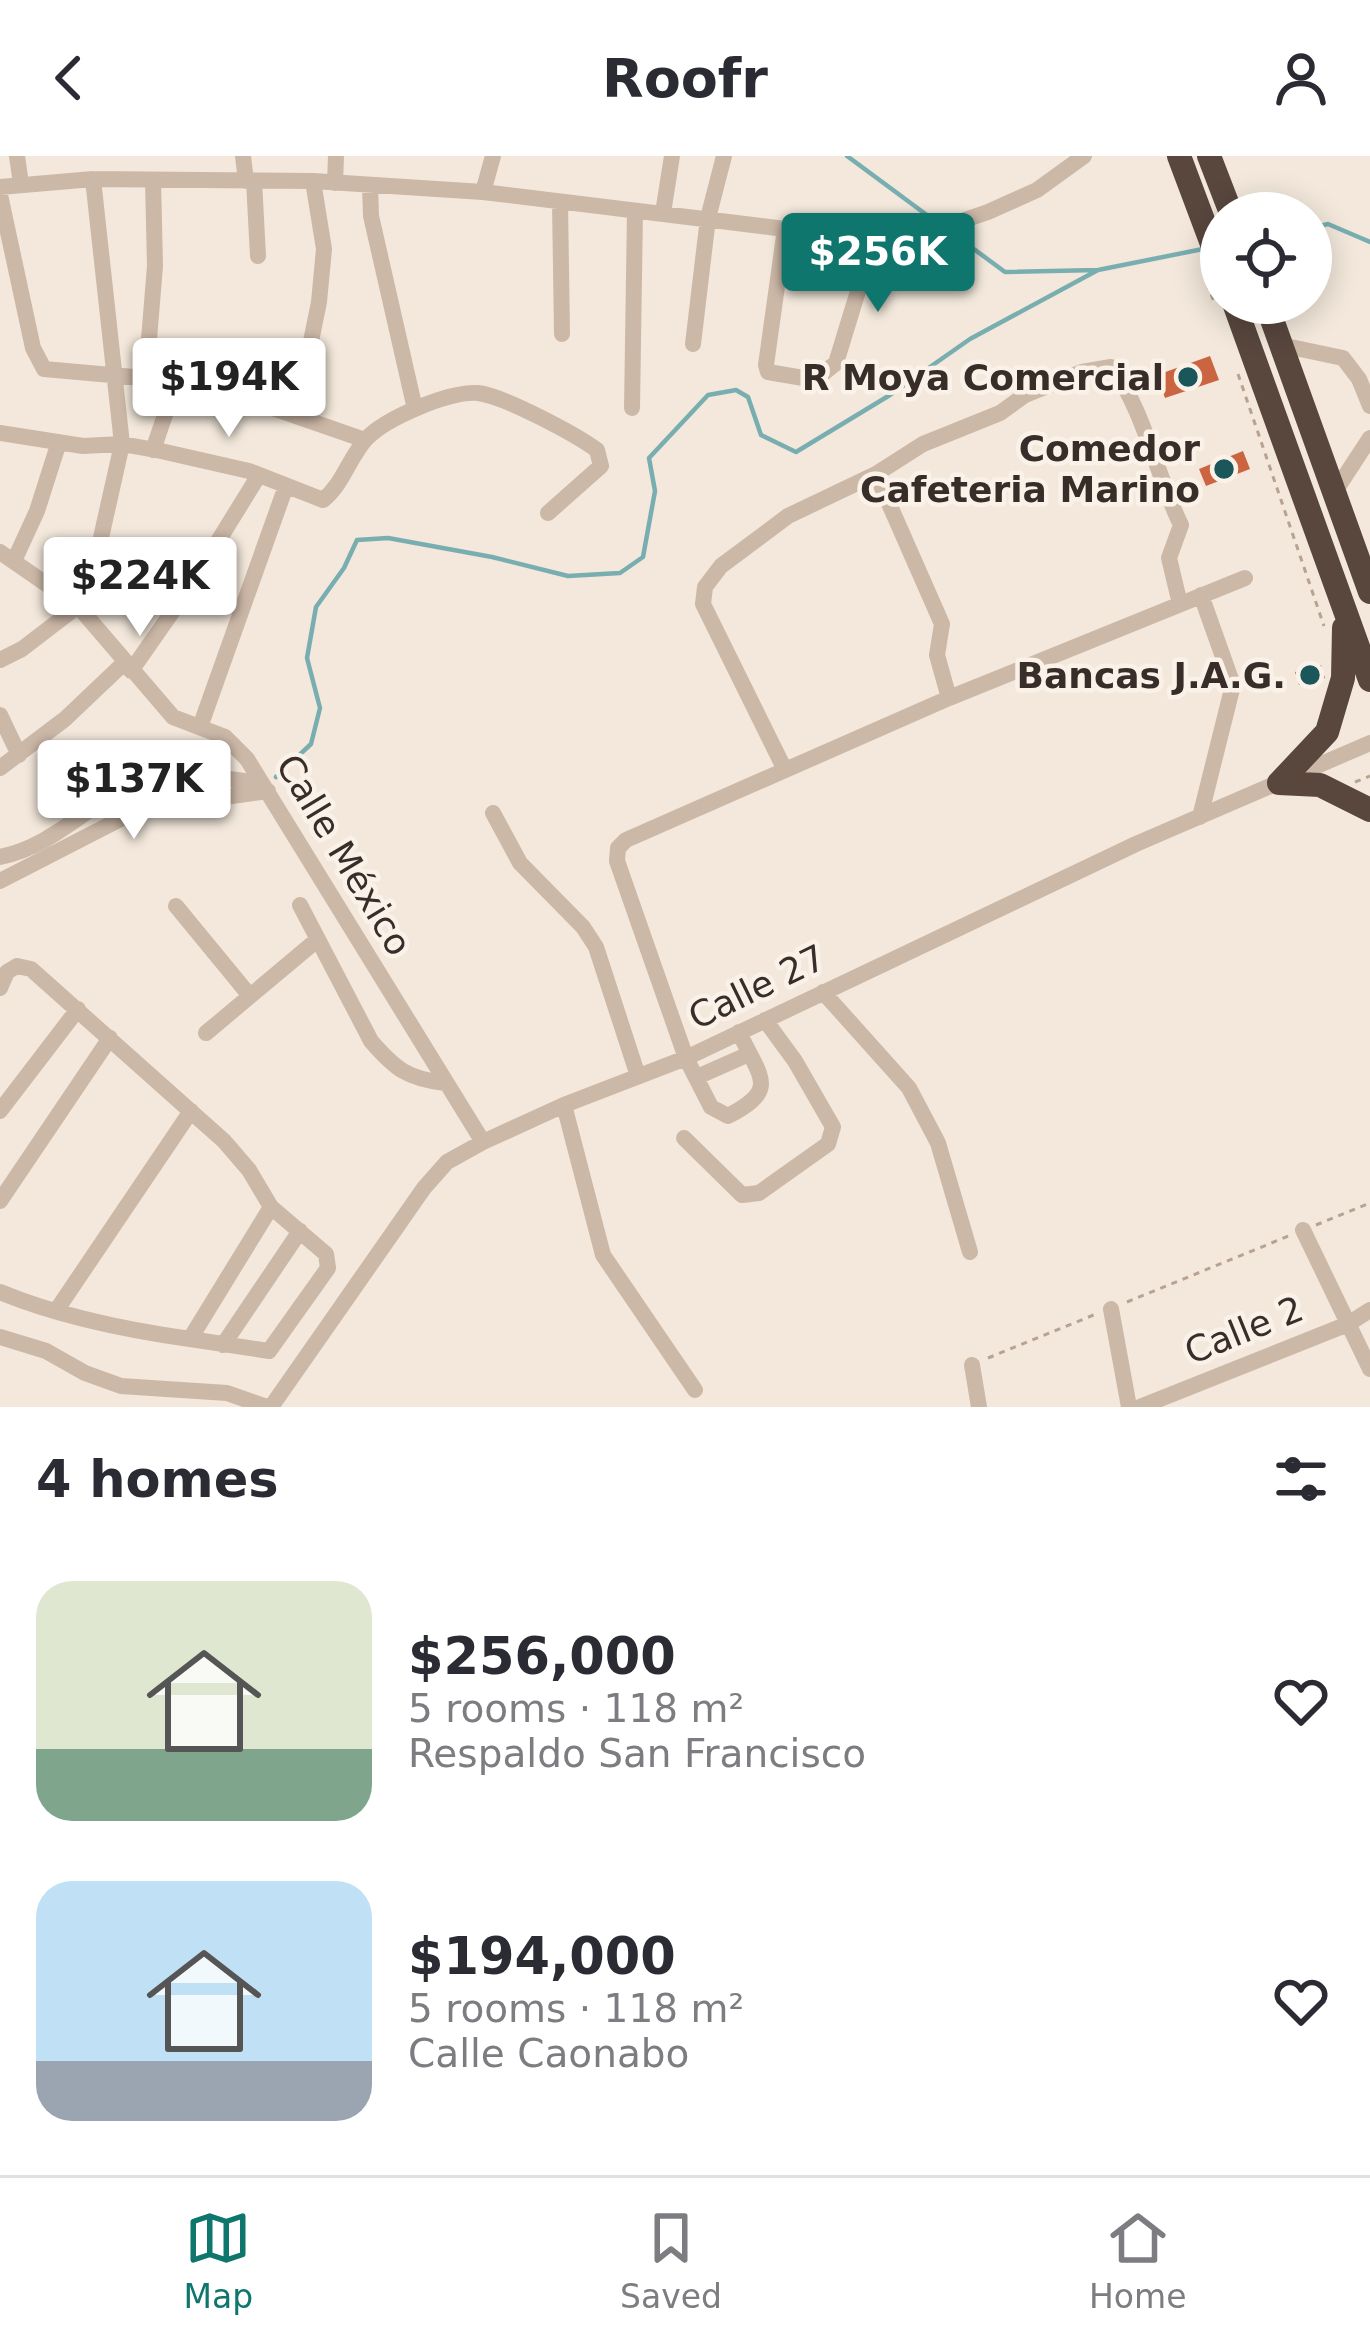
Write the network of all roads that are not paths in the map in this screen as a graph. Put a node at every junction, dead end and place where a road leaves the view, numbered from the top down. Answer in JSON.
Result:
{"nodes":[{"id":1,"x":16,"y":156,"type":"edge"},
{"id":2,"x":243,"y":156,"type":"edge"},
{"id":3,"x":336,"y":156,"type":"edge"},
{"id":4,"x":494,"y":156,"type":"edge"},
{"id":5,"x":672,"y":156,"type":"edge"},
{"id":6,"x":724,"y":156,"type":"edge"},
{"id":7,"x":1084,"y":156,"type":"edge"},
{"id":8,"x":1179,"y":156,"type":"edge"},
{"id":9,"x":1209,"y":156,"type":"edge"},
{"id":10,"x":93,"y":179,"type":"junction"},
{"id":11,"x":152,"y":180,"type":"junction"},
{"id":12,"x":250,"y":181,"type":"junction"},
{"id":13,"x":313,"y":181,"type":"junction"},
{"id":14,"x":334,"y":183,"type":"junction"},
{"id":15,"x":21,"y":184,"type":"junction"},
{"id":16,"x":370,"y":184,"type":"junction"},
{"id":17,"x":0,"y":191,"type":"edge"},
{"id":18,"x":483,"y":192,"type":"junction"},
{"id":19,"x":1223,"y":192,"type":"edge"},
{"id":20,"x":560,"y":203,"type":"junction"},
{"id":21,"x":635,"y":211,"type":"junction"},
{"id":22,"x":1200,"y":211,"type":"edge"},
{"id":23,"x":663,"y":213,"type":"junction"},
{"id":24,"x":708,"y":218,"type":"junction"},
{"id":25,"x":785,"y":229,"type":"junction"},
{"id":26,"x":869,"y":252,"type":"junction"},
{"id":27,"x":258,"y":256,"type":"dead end"},
{"id":28,"x":1241,"y":324,"type":"edge"},
{"id":29,"x":1274,"y":324,"type":"edge"},
{"id":30,"x":562,"y":334,"type":"dead end"},
{"id":31,"x":693,"y":344,"type":"dead end"},
{"id":32,"x":1281,"y":345,"type":"junction"},
{"id":33,"x":117,"y":376,"type":"junction"},
{"id":34,"x":146,"y":376,"type":"junction"},
{"id":35,"x":177,"y":380,"type":"junction"},
{"id":36,"x":1370,"y":406,"type":"edge"},
{"id":37,"x":632,"y":408,"type":"dead end"},
{"id":38,"x":415,"y":409,"type":"junction"},
{"id":39,"x":296,"y":416,"type":"junction"},
{"id":40,"x":0,"y":433,"type":"edge"},
{"id":41,"x":1370,"y":438,"type":"edge"},
{"id":42,"x":365,"y":440,"type":"junction"},
{"id":43,"x":59,"y":442,"type":"junction"},
{"id":44,"x":122,"y":444,"type":"junction"},
{"id":45,"x":152,"y":450,"type":"junction"},
{"id":46,"x":259,"y":475,"type":"junction"},
{"id":47,"x":876,"y":475,"type":"junction"},
{"id":48,"x":286,"y":486,"type":"junction"},
{"id":49,"x":1334,"y":493,"type":"junction"},
{"id":50,"x":548,"y":513,"type":"dead end"},
{"id":51,"x":7,"y":556,"type":"edge"},
{"id":52,"x":1245,"y":578,"type":"dead end"},
{"id":53,"x":1370,"y":591,"type":"edge"},
{"id":54,"x":1202,"y":595,"type":"junction"},
{"id":55,"x":1180,"y":604,"type":"junction"},
{"id":56,"x":78,"y":606,"type":"junction"},
{"id":57,"x":1335,"y":621,"type":"junction"},
{"id":58,"x":0,"y":660,"type":"edge"},
{"id":59,"x":128,"y":666,"type":"junction"},
{"id":60,"x":1370,"y":680,"type":"edge"},
{"id":61,"x":949,"y":698,"type":"junction"},
{"id":62,"x":0,"y":715,"type":"edge"},
{"id":63,"x":200,"y":727,"type":"junction"},
{"id":64,"x":1370,"y":743,"type":"edge"},
{"id":65,"x":19,"y":755,"type":"junction"},
{"id":66,"x":0,"y":768,"type":"edge"},
{"id":67,"x":785,"y":770,"type":"junction"},
{"id":68,"x":1279,"y":783,"type":"junction"},
{"id":69,"x":264,"y":784,"type":"junction"},
{"id":70,"x":1370,"y":810,"type":"edge"},
{"id":71,"x":493,"y":814,"type":"dead end"},
{"id":72,"x":1200,"y":817,"type":"junction"},
{"id":73,"x":0,"y":857,"type":"edge"},
{"id":74,"x":0,"y":881,"type":"edge"},
{"id":75,"x":300,"y":905,"type":"dead end"},
{"id":76,"x":176,"y":906,"type":"dead end"},
{"id":77,"x":317,"y":940,"type":"junction"},
{"id":78,"x":0,"y":988,"type":"edge"},
{"id":79,"x":823,"y":992,"type":"junction"},
{"id":80,"x":250,"y":996,"type":"junction"},
{"id":81,"x":78,"y":1009,"type":"junction"},
{"id":82,"x":765,"y":1020,"type":"junction"},
{"id":83,"x":739,"y":1032,"type":"junction"},
{"id":84,"x":206,"y":1033,"type":"dead end"},
{"id":85,"x":110,"y":1038,"type":"junction"},
{"id":86,"x":749,"y":1054,"type":"junction"},
{"id":87,"x":686,"y":1058,"type":"junction"},
{"id":88,"x":638,"y":1076,"type":"junction"},
{"id":89,"x":697,"y":1077,"type":"junction"},
{"id":90,"x":445,"y":1083,"type":"junction"},
{"id":91,"x":564,"y":1105,"type":"junction"},
{"id":92,"x":0,"y":1111,"type":"edge"},
{"id":93,"x":191,"y":1111,"type":"junction"},
{"id":94,"x":684,"y":1138,"type":"dead end"},
{"id":95,"x":483,"y":1142,"type":"junction"},
{"id":96,"x":0,"y":1201,"type":"edge"},
{"id":97,"x":271,"y":1207,"type":"junction"},
{"id":98,"x":1303,"y":1230,"type":"road end"},
{"id":99,"x":299,"y":1231,"type":"junction"},
{"id":100,"x":970,"y":1252,"type":"dead end"},
{"id":101,"x":0,"y":1292,"type":"edge"},
{"id":102,"x":1111,"y":1309,"type":"road end"},
{"id":103,"x":1370,"y":1310,"type":"edge"},
{"id":104,"x":56,"y":1311,"type":"junction"},
{"id":105,"x":1348,"y":1324,"type":"junction"},
{"id":106,"x":285,"y":1334,"type":"junction"},
{"id":107,"x":0,"y":1337,"type":"edge"},
{"id":108,"x":190,"y":1339,"type":"junction"},
{"id":109,"x":223,"y":1345,"type":"junction"},
{"id":110,"x":312,"y":1348,"type":"junction"},
{"id":111,"x":972,"y":1365,"type":"road end"},
{"id":112,"x":1370,"y":1369,"type":"edge"},
{"id":113,"x":695,"y":1390,"type":"dead end"},
{"id":114,"x":205,"y":1400,"type":"edge"},
{"id":115,"x":269,"y":1407,"type":"edge"},
{"id":116,"x":979,"y":1407,"type":"edge"},
{"id":117,"x":1129,"y":1407,"type":"edge"},
{"id":118,"x":1140,"y":1407,"type":"edge"}],
"edges":[{"from":1,"to":15,"type":"street"},
{"from":2,"to":12,"type":"street"},
{"from":3,"to":14,"type":"street"},
{"from":4,"to":18,"type":"street"},
{"from":5,"to":23,"type":"street"},
{"from":6,"to":24,"type":"street"},
{"from":7,"to":26,"type":"street"},
{"from":8,"to":22,"type":"highway"},
{"from":9,"to":19,"type":"highway"},
{"from":10,"to":11,"type":"street"},
{"from":10,"to":15,"type":"street"},
{"from":10,"to":33,"type":"street"},
{"from":11,"to":12,"type":"street"},
{"from":11,"to":34,"type":"street"},
{"from":12,"to":13,"type":"street"},
{"from":12,"to":27,"type":"street"},
{"from":13,"to":14,"type":"street"},
{"from":13,"to":39,"type":"street"},
{"from":14,"to":16,"type":"street"},
{"from":15,"to":17,"type":"street"},
{"from":16,"to":18,"type":"street"},
{"from":16,"to":38,"type":"street"},
{"from":17,"to":33,"type":"street"},
{"from":18,"to":20,"type":"street"},
{"from":20,"to":21,"type":"street"},
{"from":20,"to":30,"type":"street"},
{"from":21,"to":23,"type":"street"},
{"from":21,"to":37,"type":"street"},
{"from":23,"to":24,"type":"street"},
{"from":24,"to":25,"type":"street"},
{"from":24,"to":31,"type":"street"},
{"from":25,"to":26,"type":"street"},
{"from":25,"to":26,"type":"street"},
{"from":28,"to":57,"type":"highway"},
{"from":29,"to":32,"type":"highway"},
{"from":32,"to":36,"type":"street"},
{"from":32,"to":49,"type":"highway"},
{"from":33,"to":34,"type":"street"},
{"from":33,"to":44,"type":"street"},
{"from":34,"to":35,"type":"street"},
{"from":35,"to":39,"type":"street"},
{"from":35,"to":45,"type":"street"},
{"from":38,"to":42,"type":"street"},
{"from":38,"to":50,"type":"street"},
{"from":39,"to":42,"type":"street"},
{"from":40,"to":43,"type":"street"},
{"from":41,"to":49,"type":"street"},
{"from":42,"to":48,"type":"street"},
{"from":43,"to":44,"type":"street"},
{"from":43,"to":51,"type":"street"},
{"from":44,"to":45,"type":"street"},
{"from":44,"to":56,"type":"street"},
{"from":45,"to":46,"type":"street"},
{"from":46,"to":48,"type":"street"},
{"from":46,"to":59,"type":"street"},
{"from":47,"to":55,"type":"street"},
{"from":47,"to":61,"type":"street"},
{"from":47,"to":67,"type":"street"},
{"from":48,"to":63,"type":"street"},
{"from":49,"to":53,"type":"highway"},
{"from":51,"to":56,"type":"street","name":"Calle México"},
{"from":52,"to":54,"type":"street"},
{"from":54,"to":55,"type":"street"},
{"from":54,"to":72,"type":"street"},
{"from":55,"to":61,"type":"street"},
{"from":56,"to":58,"type":"street"},
{"from":56,"to":59,"type":"street","name":"Calle México"},
{"from":57,"to":60,"type":"highway"},
{"from":57,"to":68,"type":"highway"},
{"from":59,"to":63,"type":"street","name":"Calle México"},
{"from":59,"to":65,"type":"street"},
{"from":61,"to":67,"type":"street"},
{"from":62,"to":65,"type":"street"},
{"from":63,"to":69,"type":"street","name":"Calle México"},
{"from":64,"to":68,"type":"street","name":"Calle 27"},
{"from":65,"to":66,"type":"street"},
{"from":67,"to":87,"type":"street"},
{"from":68,"to":70,"type":"highway"},
{"from":68,"to":72,"type":"street","name":"Calle 27"},
{"from":69,"to":73,"type":"street"},
{"from":69,"to":74,"type":"street"},
{"from":69,"to":90,"type":"street","name":"Calle México"},
{"from":71,"to":88,"type":"street"},
{"from":72,"to":79,"type":"street","name":"Calle 27"},
{"from":75,"to":77,"type":"street"},
{"from":76,"to":80,"type":"street"},
{"from":77,"to":80,"type":"street"},
{"from":77,"to":90,"type":"street"},
{"from":78,"to":81,"type":"street"},
{"from":79,"to":82,"type":"street","name":"Calle 27"},
{"from":79,"to":100,"type":"street"},
{"from":80,"to":84,"type":"street"},
{"from":81,"to":85,"type":"street"},
{"from":81,"to":92,"type":"street"},
{"from":82,"to":83,"type":"street","name":"Calle 27"},
{"from":82,"to":94,"type":"street"},
{"from":83,"to":86,"type":"street"},
{"from":83,"to":87,"type":"street","name":"Calle 27"},
{"from":85,"to":93,"type":"street"},
{"from":85,"to":96,"type":"street"},
{"from":86,"to":89,"type":"street"},
{"from":86,"to":89,"type":"street"},
{"from":87,"to":88,"type":"street","name":"Calle 27"},
{"from":87,"to":89,"type":"street"},
{"from":88,"to":91,"type":"street","name":"Calle 27"},
{"from":90,"to":95,"type":"street","name":"Calle México"},
{"from":91,"to":95,"type":"street","name":"Calle 27"},
{"from":91,"to":113,"type":"street"},
{"from":93,"to":97,"type":"street"},
{"from":93,"to":104,"type":"street"},
{"from":95,"to":110,"type":"street","name":"Calle 27"},
{"from":97,"to":99,"type":"street"},
{"from":97,"to":108,"type":"street"},
{"from":98,"to":105,"type":"street"},
{"from":99,"to":106,"type":"street"},
{"from":99,"to":109,"type":"street"},
{"from":101,"to":104,"type":"street"},
{"from":102,"to":117,"type":"street"},
{"from":103,"to":105,"type":"street","name":"Calle 2"},
{"from":104,"to":108,"type":"street"},
{"from":105,"to":112,"type":"street"},
{"from":105,"to":118,"type":"street","name":"Calle 2"},
{"from":106,"to":109,"type":"street"},
{"from":106,"to":110,"type":"street"},
{"from":107,"to":114,"type":"street"},
{"from":108,"to":109,"type":"street"},
{"from":110,"to":115,"type":"street","name":"Calle 27"},
{"from":111,"to":116,"type":"street"},
{"from":114,"to":115,"type":"street"}]}
